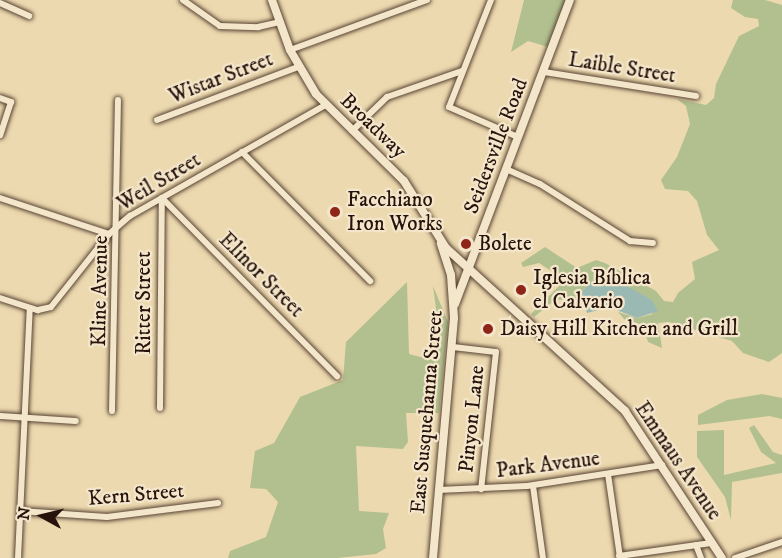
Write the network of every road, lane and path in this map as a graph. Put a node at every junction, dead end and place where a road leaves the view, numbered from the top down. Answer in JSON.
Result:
{"nodes":[{"id":1,"x":183,"y":0,"type":"edge"},
{"id":2,"x":272,"y":0,"type":"edge"},
{"id":3,"x":427,"y":0,"type":"edge"},
{"id":4,"x":491,"y":0,"type":"edge"},
{"id":5,"x":570,"y":0,"type":"edge"},
{"id":6,"x":0,"y":3,"type":"edge"},
{"id":7,"x":29,"y":16,"type":"dead end"},
{"id":8,"x":280,"y":22,"type":"junction"},
{"id":9,"x":290,"y":50,"type":"junction"},
{"id":10,"x":298,"y":66,"type":"junction"},
{"id":11,"x":462,"y":71,"type":"junction"},
{"id":12,"x":544,"y":72,"type":"junction"},
{"id":13,"x":696,"y":96,"type":"dead end"},
{"id":14,"x":0,"y":98,"type":"edge"},
{"id":15,"x":118,"y":100,"type":"dead end"},
{"id":16,"x":325,"y":105,"type":"junction"},
{"id":17,"x":157,"y":120,"type":"dead end"},
{"id":18,"x":352,"y":131,"type":"junction"},
{"id":19,"x":0,"y":135,"type":"edge"},
{"id":20,"x":518,"y":137,"type":"junction"},
{"id":21,"x":242,"y":152,"type":"junction"},
{"id":22,"x":506,"y":169,"type":"junction"},
{"id":23,"x":0,"y":198,"type":"edge"},
{"id":24,"x":162,"y":198,"type":"junction"},
{"id":25,"x":118,"y":226,"type":"junction"},
{"id":26,"x":109,"y":234,"type":"junction"},
{"id":27,"x":438,"y":235,"type":"junction"},
{"id":28,"x":653,"y":243,"type":"dead end"},
{"id":29,"x":467,"y":267,"type":"junction"},
{"id":30,"x":370,"y":281,"type":"dead end"},
{"id":31,"x":0,"y":298,"type":"edge"},
{"id":32,"x":455,"y":305,"type":"junction"},
{"id":33,"x":30,"y":308,"type":"junction"},
{"id":34,"x":453,"y":347,"type":"junction"},
{"id":35,"x":337,"y":376,"type":"dead end"},
{"id":36,"x":160,"y":408,"type":"dead end"},
{"id":37,"x":112,"y":411,"type":"dead end"},
{"id":38,"x":0,"y":416,"type":"edge"},
{"id":39,"x":23,"y":418,"type":"junction"},
{"id":40,"x":76,"y":421,"type":"dead end"},
{"id":41,"x":662,"y":465,"type":"junction"},
{"id":42,"x":608,"y":474,"type":"junction"},
{"id":43,"x":533,"y":486,"type":"junction"},
{"id":44,"x":481,"y":489,"type":"junction"},
{"id":45,"x":438,"y":490,"type":"junction"},
{"id":46,"x":218,"y":503,"type":"dead end"},
{"id":47,"x":20,"y":511,"type":"junction"},
{"id":48,"x":782,"y":542,"type":"edge"},
{"id":49,"x":711,"y":543,"type":"junction"},
{"id":50,"x":696,"y":545,"type":"junction"},
{"id":51,"x":620,"y":557,"type":"edge"},
{"id":52,"x":18,"y":558,"type":"edge"},
{"id":53,"x":433,"y":558,"type":"edge"},
{"id":54,"x":543,"y":558,"type":"edge"},
{"id":55,"x":701,"y":558,"type":"edge"},
{"id":56,"x":722,"y":558,"type":"edge"},
{"id":57,"x":735,"y":558,"type":"edge"}],
"edges":[{"from":1,"to":8,"type":"street"},
{"from":2,"to":8,"type":"main road","name":"Broadway"},
{"from":3,"to":9,"type":"street"},
{"from":4,"to":11,"type":"street"},
{"from":5,"to":12,"type":"street","name":"Seidersville Road"},
{"from":6,"to":7,"type":"street"},
{"from":8,"to":9,"type":"main road","name":"Broadway"},
{"from":9,"to":10,"type":"main road","name":"Broadway"},
{"from":10,"to":16,"type":"main road","name":"Broadway"},
{"from":10,"to":17,"type":"street","name":"Wistar Street"},
{"from":11,"to":18,"type":"street"},
{"from":11,"to":20,"type":"street"},
{"from":12,"to":13,"type":"street","name":"Laible Street"},
{"from":12,"to":20,"type":"street","name":"Seidersville Road"},
{"from":14,"to":19,"type":"street"},
{"from":15,"to":25,"type":"street","name":"Kline Avenue"},
{"from":16,"to":18,"type":"main road","name":"Broadway"},
{"from":16,"to":21,"type":"street","name":"Weil Street"},
{"from":18,"to":27,"type":"main road","name":"Broadway"},
{"from":20,"to":22,"type":"street","name":"Seidersville Road"},
{"from":21,"to":24,"type":"street","name":"Weil Street"},
{"from":21,"to":30,"type":"street"},
{"from":22,"to":28,"type":"street"},
{"from":22,"to":29,"type":"street","name":"Seidersville Road"},
{"from":23,"to":26,"type":"street"},
{"from":24,"to":25,"type":"street","name":"Weil Street"},
{"from":24,"to":35,"type":"street","name":"Elinor Street"},
{"from":24,"to":36,"type":"street","name":"Ritter Street"},
{"from":25,"to":26,"type":"street","name":"Weil Street"},
{"from":25,"to":37,"type":"street","name":"Kline Avenue"},
{"from":26,"to":33,"type":"street","name":"Weil Street"},
{"from":27,"to":29,"type":"main road","name":"Broadway"},
{"from":27,"to":32,"type":"main road","name":"East Susquehanna Street"},
{"from":29,"to":32,"type":"street","name":"Seidersville Road"},
{"from":29,"to":41,"type":"main road","name":"Emmaus Avenue"},
{"from":31,"to":33,"type":"street"},
{"from":32,"to":34,"type":"main road","name":"East Susquehanna Street"},
{"from":33,"to":39,"type":"street"},
{"from":34,"to":44,"type":"street","name":"Pinyon Lane"},
{"from":34,"to":45,"type":"main road","name":"East Susquehanna Street"},
{"from":38,"to":39,"type":"street"},
{"from":39,"to":40,"type":"street"},
{"from":39,"to":47,"type":"street"},
{"from":41,"to":42,"type":"street","name":"Park Avenue"},
{"from":41,"to":49,"type":"main road","name":"Emmaus Avenue"},
{"from":42,"to":43,"type":"street","name":"Park Avenue"},
{"from":42,"to":51,"type":"street"},
{"from":43,"to":44,"type":"street","name":"Park Avenue"},
{"from":43,"to":54,"type":"street"},
{"from":44,"to":45,"type":"street","name":"Park Avenue"},
{"from":45,"to":53,"type":"main road","name":"East Susquehanna Street"},
{"from":46,"to":47,"type":"street","name":"Kern Street"},
{"from":47,"to":52,"type":"street"},
{"from":48,"to":57,"type":"street"},
{"from":49,"to":50,"type":"street"},
{"from":49,"to":56,"type":"main road","name":"Emmaus Avenue"},
{"from":50,"to":51,"type":"street"},
{"from":50,"to":55,"type":"street"}]}
